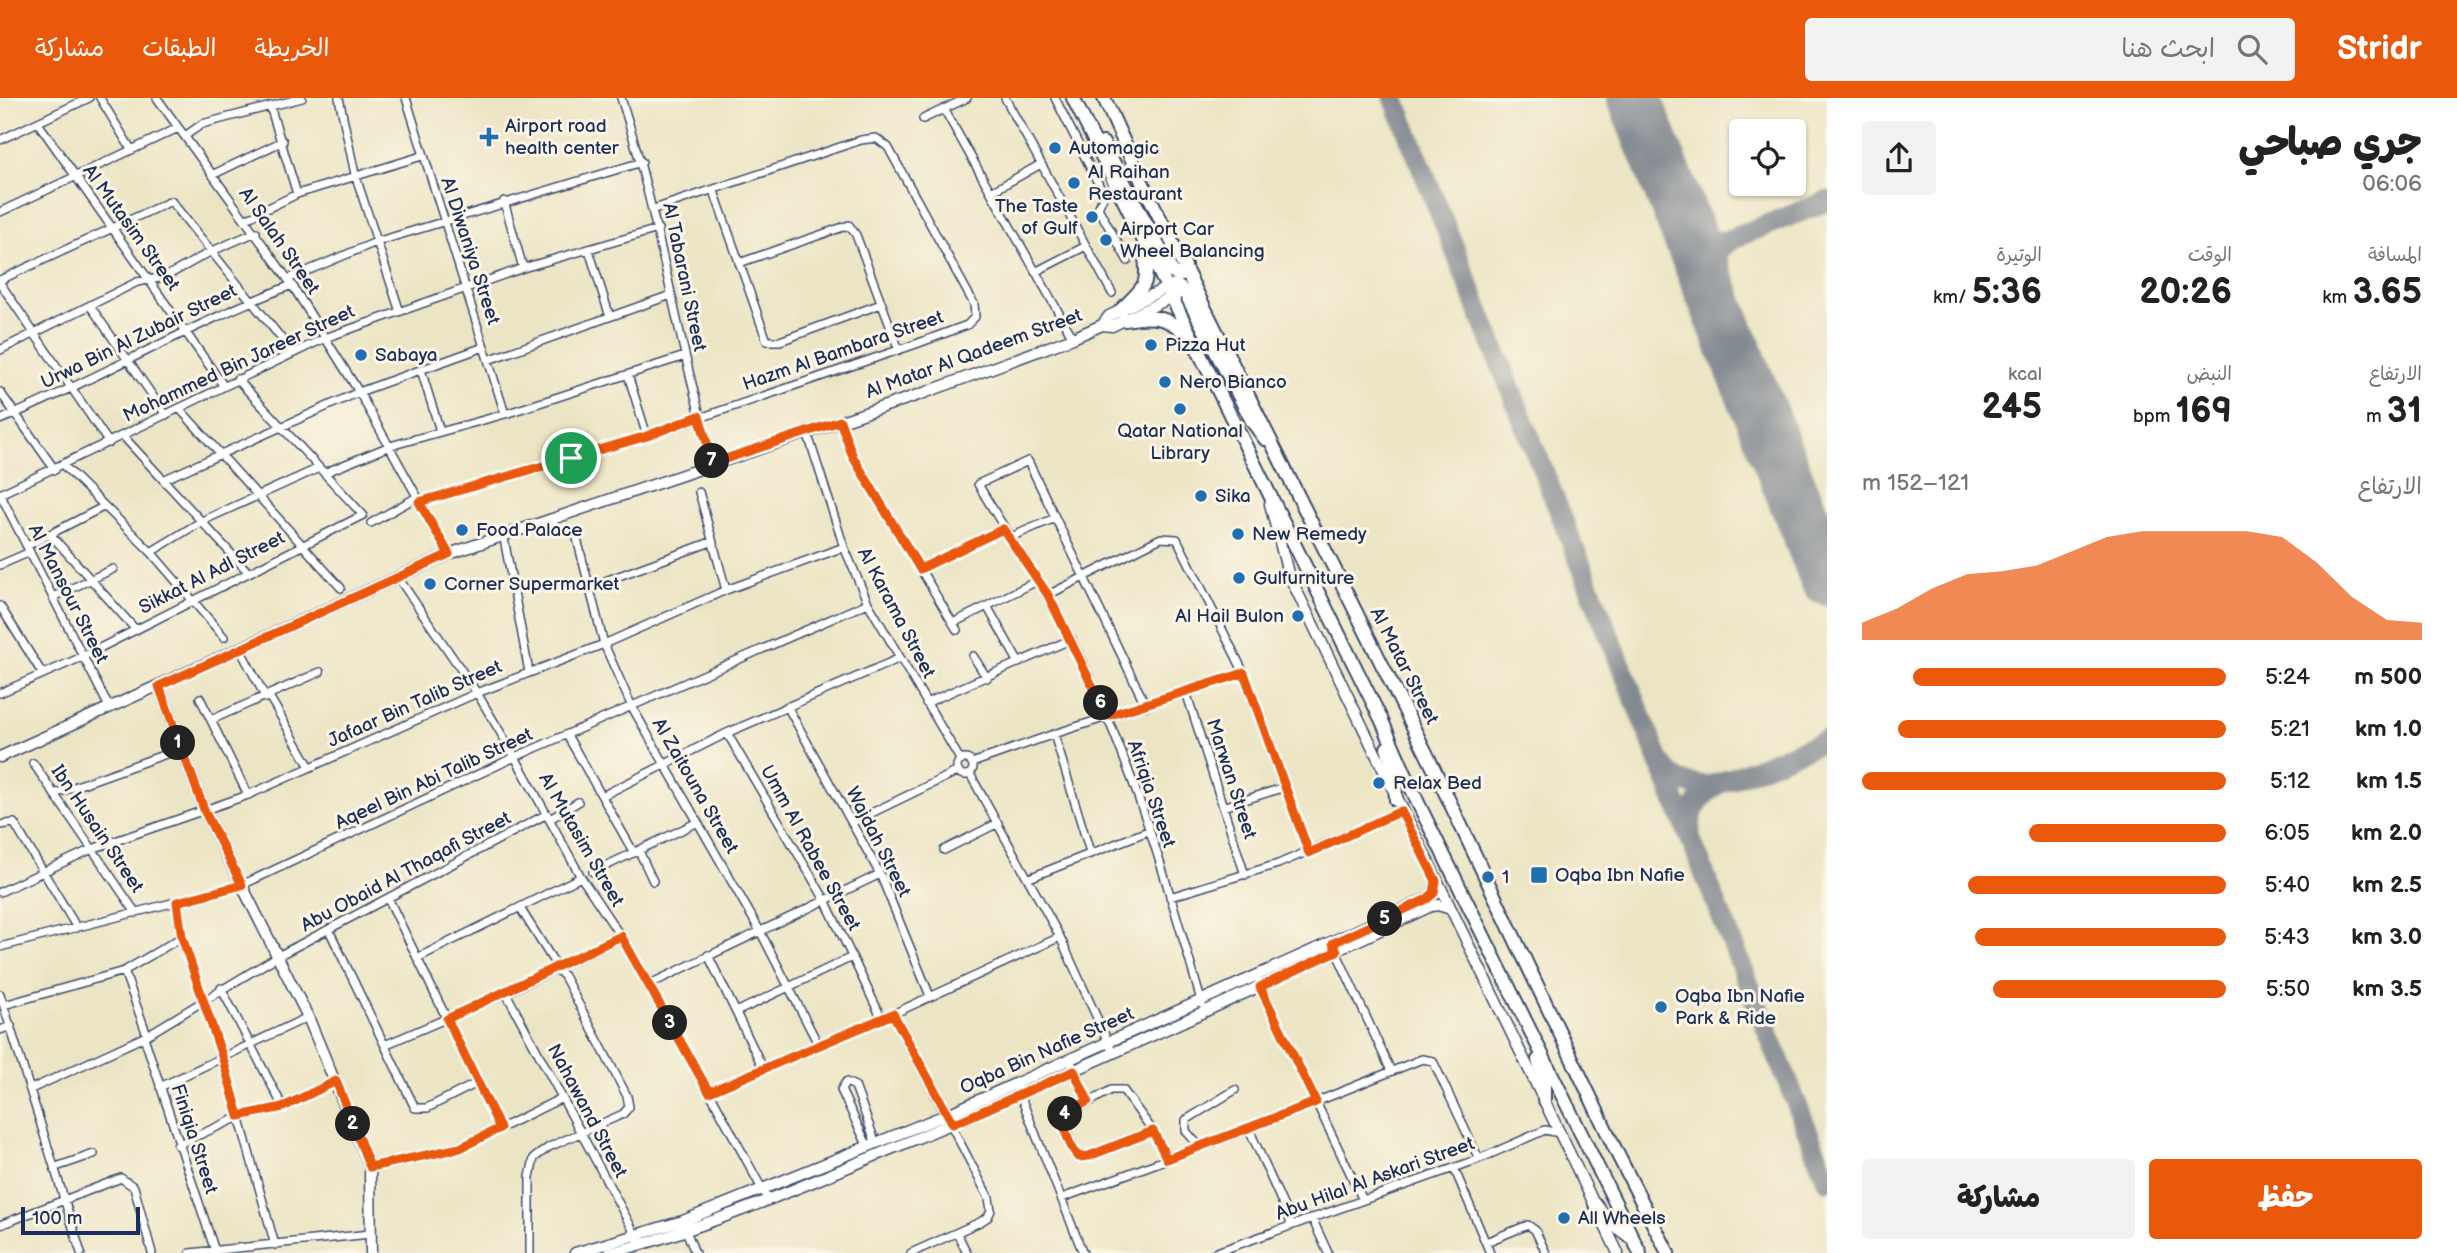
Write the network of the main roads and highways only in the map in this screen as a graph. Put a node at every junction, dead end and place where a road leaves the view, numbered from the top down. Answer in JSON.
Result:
{"nodes":[{"id":1,"x":1073,"y":98,"type":"edge"},
{"id":2,"x":1104,"y":98,"type":"edge"},
{"id":3,"x":1082,"y":115,"type":"junction"},
{"id":4,"x":1141,"y":236,"type":"junction"},
{"id":5,"x":1185,"y":266,"type":"junction"},
{"id":6,"x":1189,"y":288,"type":"junction"},
{"id":7,"x":1168,"y":293,"type":"junction"},
{"id":8,"x":1198,"y":349,"type":"junction"},
{"id":9,"x":1378,"y":718,"type":"junction"},
{"id":10,"x":1399,"y":806,"type":"road end"},
{"id":11,"x":1529,"y":1026,"type":"junction"},
{"id":12,"x":1544,"y":1100,"type":"road end"},
{"id":13,"x":1595,"y":1205,"type":"road end"},
{"id":14,"x":1633,"y":1239,"type":"junction"},
{"id":15,"x":1640,"y":1253,"type":"edge"},
{"id":16,"x":1668,"y":1253,"type":"edge"}],
"edges":[{"from":1,"to":3,"type":"highway"},
{"from":2,"to":5,"type":"highway"},
{"from":3,"to":4,"type":"highway"},
{"from":3,"to":5,"type":"highway"},
{"from":4,"to":7,"type":"highway"},
{"from":4,"to":8,"type":"highway"},
{"from":5,"to":6,"type":"highway"},
{"from":6,"to":7,"type":"highway"},
{"from":6,"to":16,"type":"highway","name":"Al Matar Street"},
{"from":7,"to":8,"type":"highway"},
{"from":8,"to":9,"type":"highway"},
{"from":9,"to":10,"type":"highway"},
{"from":9,"to":11,"type":"highway"},
{"from":11,"to":12,"type":"highway"},
{"from":11,"to":14,"type":"highway"},
{"from":13,"to":14,"type":"highway"},
{"from":14,"to":15,"type":"highway"}]}
